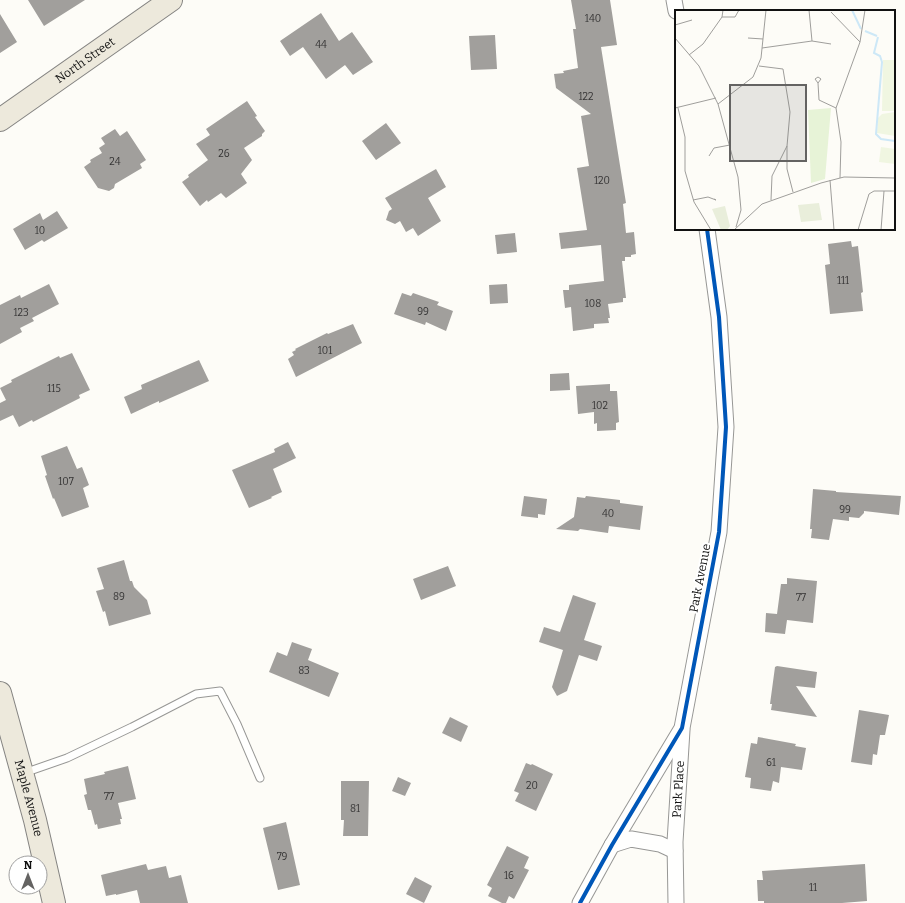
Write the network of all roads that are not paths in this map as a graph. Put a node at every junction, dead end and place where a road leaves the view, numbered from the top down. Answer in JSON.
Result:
{"nodes":[{"id":1,"x":171,"y":0,"type":"edge"},
{"id":2,"x":674,"y":0,"type":"edge"},
{"id":3,"x":676,"y":10,"type":"edge"},
{"id":4,"x":0,"y":120,"type":"edge"},
{"id":5,"x":707,"y":230,"type":"edge"},
{"id":6,"x":2,"y":706,"type":"edge"},
{"id":7,"x":682,"y":728,"type":"junction"},
{"id":8,"x":22,"y":774,"type":"junction"},
{"id":9,"x":260,"y":778,"type":"dead end"},
{"id":10,"x":612,"y":845,"type":"junction"},
{"id":11,"x":675,"y":851,"type":"junction"},
{"id":12,"x":54,"y":903,"type":"edge"},
{"id":13,"x":580,"y":903,"type":"edge"},
{"id":14,"x":676,"y":903,"type":"edge"}],
"edges":[{"from":1,"to":4,"type":"main road","name":"North Street"},
{"from":2,"to":3,"type":"street"},
{"from":5,"to":7,"type":"street","name":"Park Avenue"},
{"from":6,"to":8,"type":"main road","name":"Maple Avenue"},
{"from":7,"to":10,"type":"street","name":"Park Avenue"},
{"from":7,"to":11,"type":"street","name":"Park Place"},
{"from":8,"to":9,"type":"lane"},
{"from":8,"to":12,"type":"main road","name":"Maple Avenue"},
{"from":10,"to":11,"type":"street"},
{"from":10,"to":13,"type":"street","name":"Park Avenue"},
{"from":11,"to":14,"type":"street","name":"Park Place"}]}
